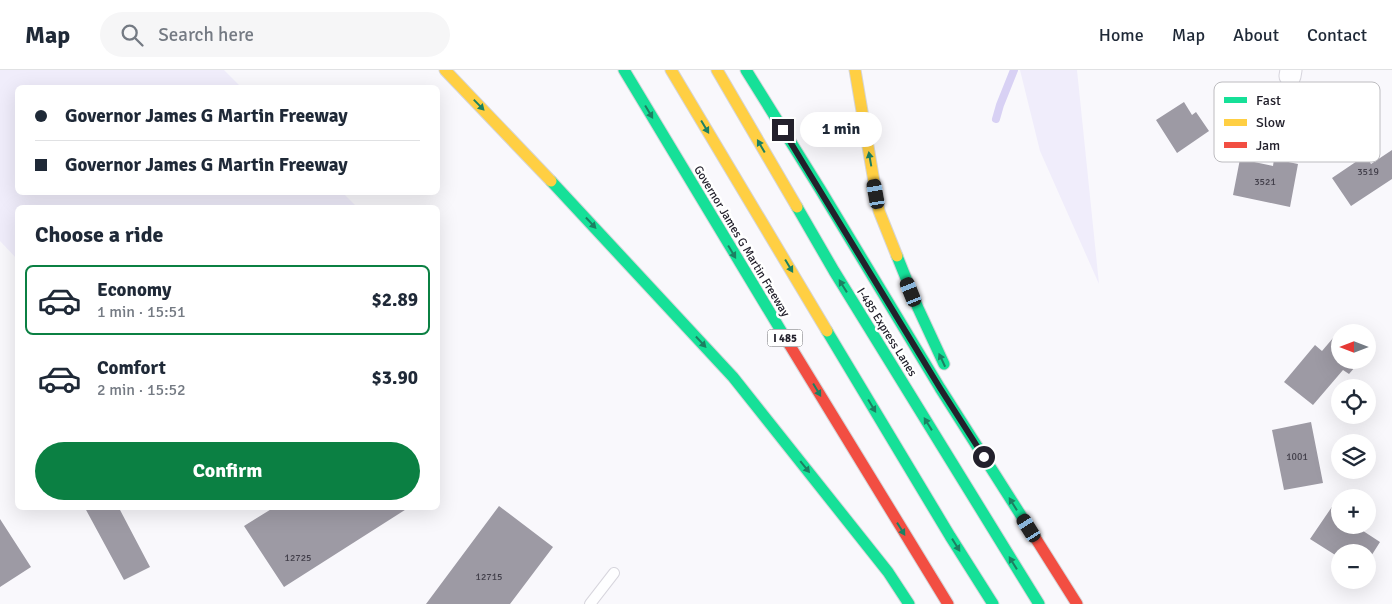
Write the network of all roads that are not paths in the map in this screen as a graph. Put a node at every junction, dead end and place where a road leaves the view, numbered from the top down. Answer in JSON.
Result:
{"nodes":[{"id":1,"x":445,"y":70,"type":"edge"},
{"id":2,"x":624,"y":70,"type":"edge"},
{"id":3,"x":671,"y":70,"type":"edge"},
{"id":4,"x":717,"y":70,"type":"edge"},
{"id":5,"x":746,"y":70,"type":"edge"},
{"id":6,"x":854,"y":70,"type":"edge"},
{"id":7,"x":948,"y":373,"type":"dead end"},
{"id":8,"x":960,"y":398,"type":"dead end"},
{"id":9,"x":1000,"y":483,"type":"junction"},
{"id":10,"x":614,"y":574,"type":"dead end"},
{"id":11,"x":590,"y":604,"type":"edge"},
{"id":12,"x":909,"y":604,"type":"edge"},
{"id":13,"x":948,"y":604,"type":"edge"},
{"id":14,"x":993,"y":604,"type":"edge"},
{"id":15,"x":1039,"y":604,"type":"edge"},
{"id":16,"x":1077,"y":604,"type":"edge"}],
"edges":[{"from":1,"to":12,"type":"highway","one_way":true},
{"from":2,"to":13,"type":"highway","name":"Governor James G Martin Freeway","number":"I 485","one_way":true},
{"from":3,"to":14,"type":"highway","one_way":true},
{"from":15,"to":4,"type":"highway","name":"I-485 Express Lanes","one_way":true},
{"from":5,"to":9,"type":"highway"},
{"from":7,"to":6,"type":"highway","one_way":true},
{"from":8,"to":9,"type":"highway"},
{"from":16,"to":9,"type":"highway","one_way":true},
{"from":10,"to":11,"type":"lane"}]}
